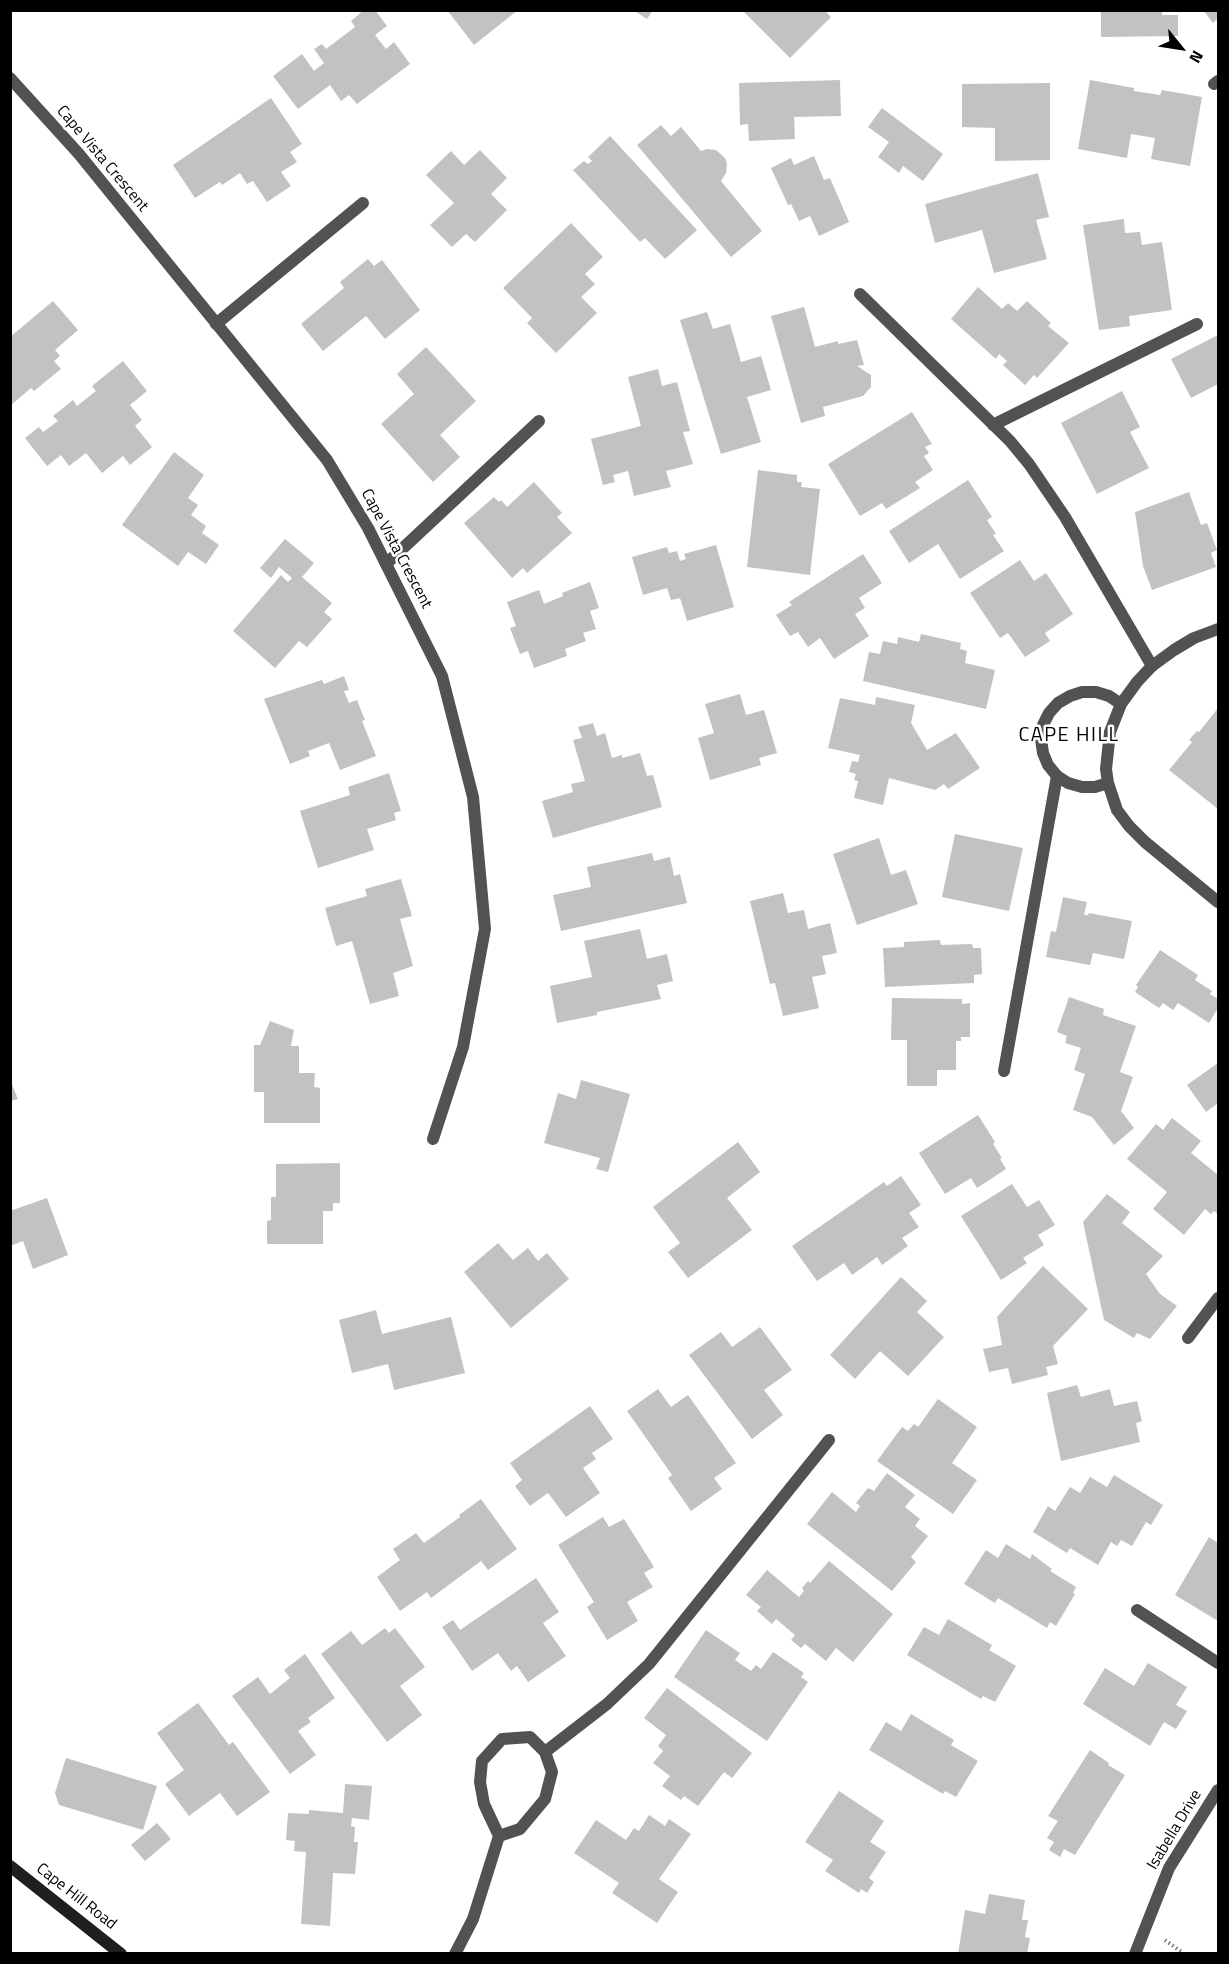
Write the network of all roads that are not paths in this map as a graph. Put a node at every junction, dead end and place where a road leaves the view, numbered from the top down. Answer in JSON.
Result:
{"nodes":[{"id":1,"x":10,"y":78,"type":"edge"},
{"id":2,"x":363,"y":203,"type":"dead end"},
{"id":3,"x":860,"y":294,"type":"dead end"},
{"id":4,"x":216,"y":324,"type":"junction"},
{"id":5,"x":1197,"y":324,"type":"dead end"},
{"id":6,"x":539,"y":421,"type":"dead end"},
{"id":7,"x":993,"y":425,"type":"junction"},
{"id":8,"x":387,"y":564,"type":"junction"},
{"id":9,"x":1218,"y":628,"type":"edge"},
{"id":10,"x":1152,"y":666,"type":"junction"},
{"id":11,"x":1120,"y":704,"type":"junction"},
{"id":12,"x":1057,"y":776,"type":"junction"},
{"id":13,"x":1108,"y":783,"type":"junction"},
{"id":14,"x":1218,"y":902,"type":"edge"},
{"id":15,"x":1004,"y":1071,"type":"dead end"},
{"id":16,"x":433,"y":1139,"type":"dead end"},
{"id":17,"x":1218,"y":1298,"type":"edge"},
{"id":18,"x":1188,"y":1338,"type":"dead end"},
{"id":19,"x":829,"y":1440,"type":"dead end"},
{"id":20,"x":1137,"y":1610,"type":"dead end"},
{"id":21,"x":1218,"y":1663,"type":"edge"},
{"id":22,"x":545,"y":1752,"type":"junction"},
{"id":23,"x":1218,"y":1790,"type":"edge"},
{"id":24,"x":499,"y":1836,"type":"junction"},
{"id":25,"x":10,"y":1866,"type":"edge"},
{"id":26,"x":121,"y":1953,"type":"edge"},
{"id":27,"x":455,"y":1953,"type":"edge"},
{"id":28,"x":1135,"y":1953,"type":"edge"}],
"edges":[{"from":1,"to":4,"type":"street","name":"Cape Vista Crescent"},
{"from":2,"to":4,"type":"street"},
{"from":3,"to":7,"type":"street"},
{"from":4,"to":8,"type":"street","name":"Cape Vista Crescent"},
{"from":5,"to":7,"type":"street"},
{"from":6,"to":8,"type":"street"},
{"from":7,"to":10,"type":"street"},
{"from":8,"to":16,"type":"street","name":"Cape Vista Crescent"},
{"from":9,"to":10,"type":"street"},
{"from":10,"to":11,"type":"street"},
{"from":11,"to":12,"type":"street"},
{"from":11,"to":13,"type":"street"},
{"from":12,"to":13,"type":"street"},
{"from":12,"to":15,"type":"street"},
{"from":13,"to":14,"type":"street"},
{"from":17,"to":18,"type":"street"},
{"from":19,"to":22,"type":"street"},
{"from":20,"to":21,"type":"street"},
{"from":22,"to":24,"type":"street"},
{"from":22,"to":24,"type":"street"},
{"from":23,"to":28,"type":"street","name":"Isabella Drive"},
{"from":24,"to":27,"type":"street"},
{"from":25,"to":26,"type":"street","name":"Cape Hill Road"}]}
